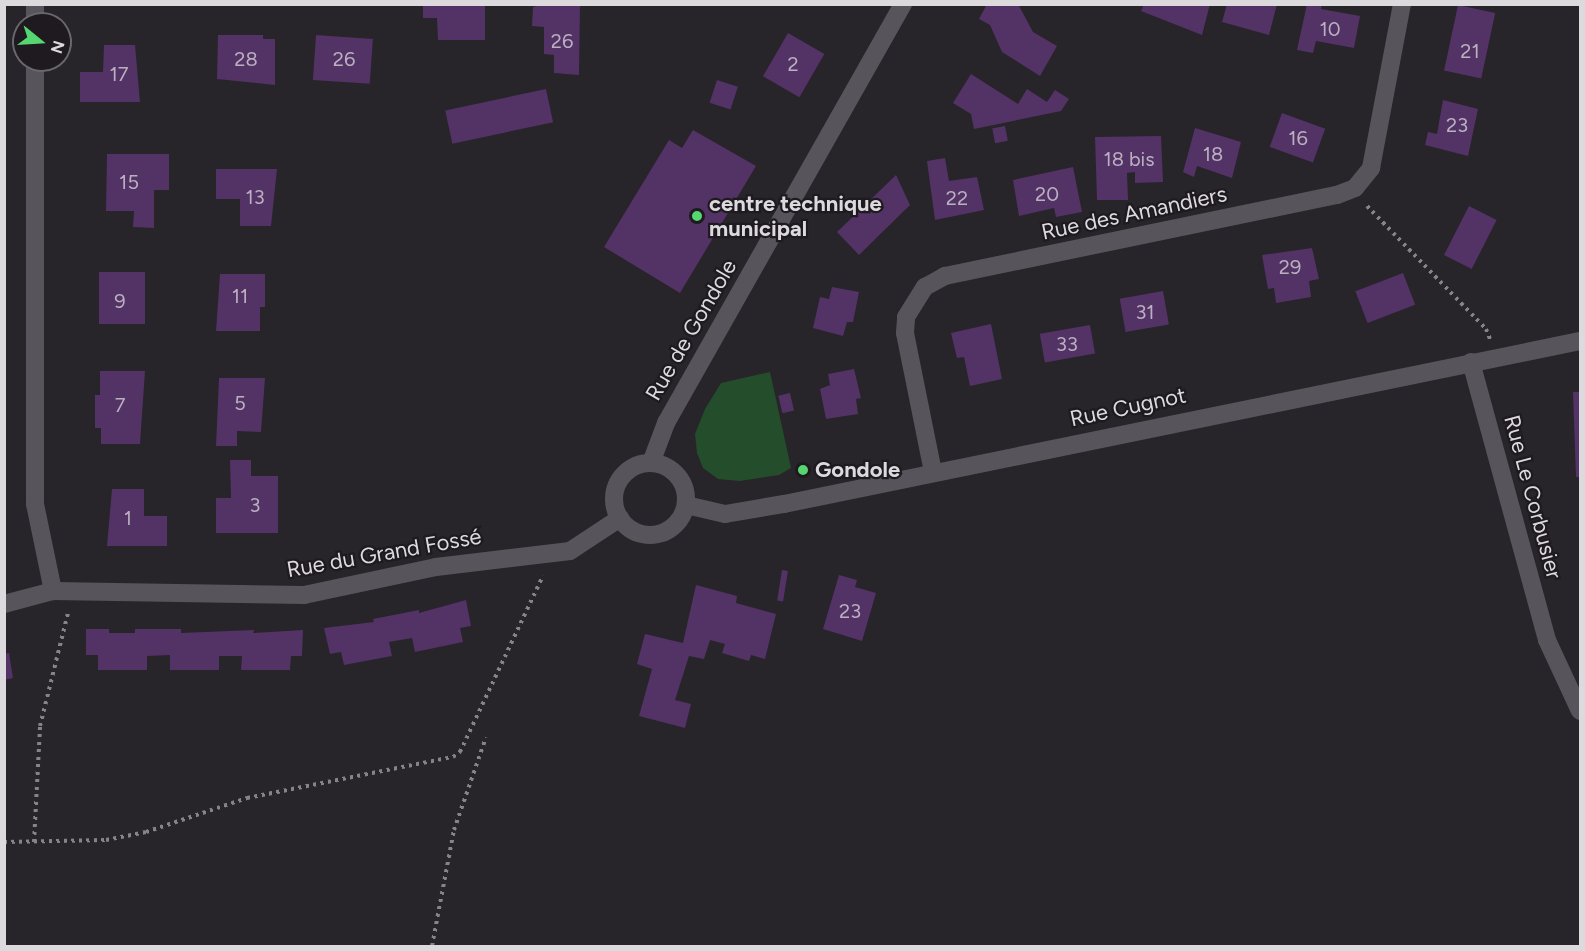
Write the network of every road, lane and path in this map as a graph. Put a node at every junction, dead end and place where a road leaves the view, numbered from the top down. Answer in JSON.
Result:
{"nodes":[{"id":1,"x":903,"y":4,"type":"edge"},
{"id":2,"x":1402,"y":4,"type":"edge"},
{"id":3,"x":35,"y":72,"type":"edge"},
{"id":4,"x":1355,"y":188,"type":"junction"},
{"id":5,"x":1581,"y":341,"type":"edge"},
{"id":6,"x":1494,"y":348,"type":"dead end"},
{"id":7,"x":1471,"y":362,"type":"junction"},
{"id":8,"x":651,"y":463,"type":"junction"},
{"id":9,"x":933,"y":472,"type":"junction"},
{"id":10,"x":686,"y":505,"type":"junction"},
{"id":11,"x":620,"y":518,"type":"junction"},
{"id":12,"x":554,"y":551,"type":"junction"},
{"id":13,"x":60,"y":591,"type":"junction"},
{"id":14,"x":4,"y":604,"type":"edge"},
{"id":15,"x":1581,"y":711,"type":"edge"},
{"id":16,"x":486,"y":737,"type":"dead end"},
{"id":17,"x":4,"y":842,"type":"edge"},
{"id":18,"x":34,"y":842,"type":"junction"},
{"id":19,"x":432,"y":946,"type":"edge"}],
"edges":[{"from":1,"to":8,"type":"street","name":"Rue de Gondole"},
{"from":2,"to":4,"type":"street"},
{"from":3,"to":13,"type":"street"},
{"from":4,"to":6,"type":"path"},
{"from":4,"to":9,"type":"street","name":"Rue des Amandiers"},
{"from":5,"to":7,"type":"street","name":"Rue Cugnot"},
{"from":7,"to":9,"type":"street","name":"Rue Cugnot"},
{"from":7,"to":15,"type":"street","name":"Rue Le Corbusier"},
{"from":8,"to":10,"type":"street"},
{"from":8,"to":11,"type":"street"},
{"from":9,"to":10,"type":"street","name":"Rue Cugnot"},
{"from":10,"to":11,"type":"street"},
{"from":11,"to":12,"type":"street","name":"Rue du Grand Fossé"},
{"from":12,"to":13,"type":"street","name":"Rue du Grand Fossé"},
{"from":12,"to":18,"type":"path"},
{"from":13,"to":14,"type":"street","name":"Rue du Grand Fossé"},
{"from":13,"to":18,"type":"path"},
{"from":16,"to":19,"type":"path"},
{"from":17,"to":18,"type":"path"}]}
